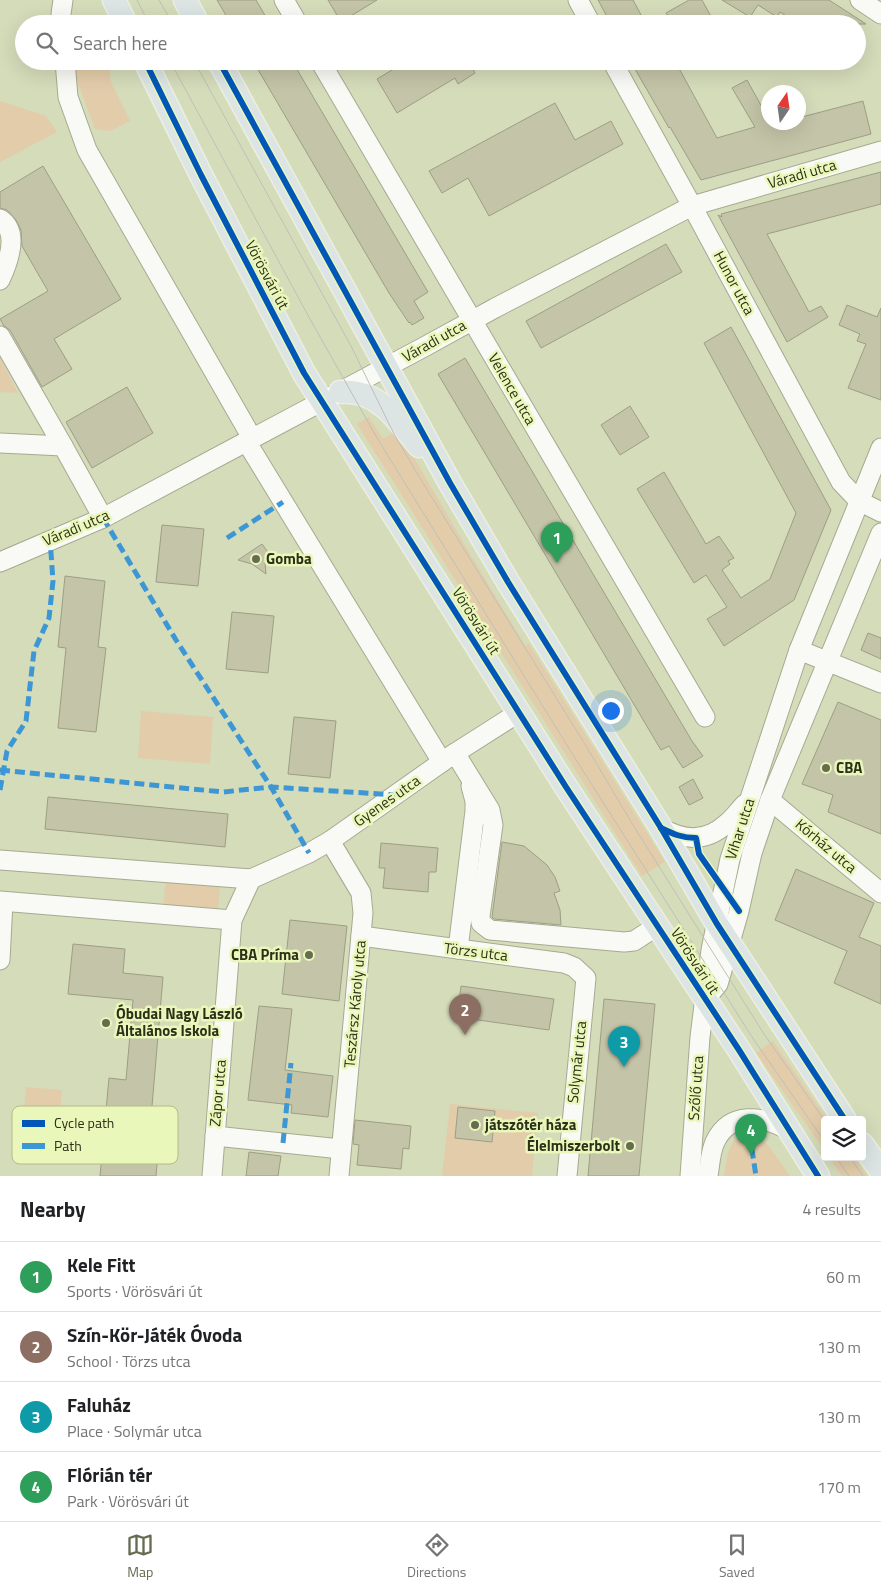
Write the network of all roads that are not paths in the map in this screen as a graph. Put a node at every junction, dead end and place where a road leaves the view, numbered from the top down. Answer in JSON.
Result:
{"nodes":[{"id":1,"x":63,"y":0,"type":"edge"},
{"id":2,"x":114,"y":0,"type":"edge"},
{"id":3,"x":185,"y":0,"type":"edge"},
{"id":4,"x":284,"y":0,"type":"edge"},
{"id":5,"x":578,"y":0,"type":"edge"},
{"id":6,"x":860,"y":0,"type":"edge"},
{"id":7,"x":881,"y":14,"type":"edge"},
{"id":8,"x":62,"y":15,"type":"edge"},
{"id":9,"x":122,"y":15,"type":"edge"},
{"id":10,"x":193,"y":15,"type":"edge"},
{"id":11,"x":293,"y":15,"type":"edge"},
{"id":12,"x":586,"y":15,"type":"edge"},
{"id":13,"x":66,"y":70,"type":"edge"},
{"id":14,"x":149,"y":70,"type":"edge"},
{"id":15,"x":224,"y":70,"type":"edge"},
{"id":16,"x":325,"y":70,"type":"edge"},
{"id":17,"x":617,"y":70,"type":"edge"},
{"id":18,"x":881,"y":151,"type":"edge"},
{"id":19,"x":692,"y":206,"type":"junction"},
{"id":20,"x":0,"y":219,"type":"edge"},
{"id":21,"x":0,"y":280,"type":"edge"},
{"id":22,"x":472,"y":320,"type":"junction"},
{"id":23,"x":0,"y":336,"type":"edge"},
{"id":24,"x":387,"y":366,"type":"junction"},
{"id":25,"x":331,"y":397,"type":"junction"},
{"id":26,"x":249,"y":439,"type":"junction"},
{"id":27,"x":0,"y":443,"type":"edge"},
{"id":28,"x":63,"y":446,"type":"junction"},
{"id":29,"x":881,"y":448,"type":"edge"},
{"id":30,"x":450,"y":483,"type":"junction"},
{"id":31,"x":859,"y":501,"type":"junction"},
{"id":32,"x":881,"y":512,"type":"edge"},
{"id":33,"x":103,"y":518,"type":"junction"},
{"id":34,"x":881,"y":533,"type":"edge"},
{"id":35,"x":0,"y":562,"type":"edge"},
{"id":36,"x":799,"y":650,"type":"junction"},
{"id":37,"x":828,"y":661,"type":"junction"},
{"id":38,"x":881,"y":683,"type":"edge"},
{"id":39,"x":518,"y":713,"type":"junction"},
{"id":40,"x":705,"y":717,"type":"dead end"},
{"id":41,"x":450,"y":757,"type":"junction"},
{"id":42,"x":750,"y":797,"type":"junction"},
{"id":43,"x":770,"y":800,"type":"junction"},
{"id":44,"x":660,"y":828,"type":"junction"},
{"id":45,"x":330,"y":841,"type":"junction"},
{"id":46,"x":0,"y":860,"type":"edge"},
{"id":47,"x":250,"y":878,"type":"junction"},
{"id":48,"x":881,"y":893,"type":"edge"},
{"id":49,"x":2,"y":901,"type":"edge"},
{"id":50,"x":232,"y":920,"type":"junction"},
{"id":51,"x":717,"y":924,"type":"junction"},
{"id":52,"x":657,"y":926,"type":"junction"},
{"id":53,"x":361,"y":936,"type":"junction"},
{"id":54,"x":730,"y":944,"type":"junction"},
{"id":55,"x":458,"y":950,"type":"junction"},
{"id":56,"x":0,"y":960,"type":"edge"},
{"id":57,"x":586,"y":978,"type":"joint"},
{"id":58,"x":705,"y":1000,"type":"junction"},
{"id":59,"x":842,"y":1116,"type":"edge"},
{"id":60,"x":788,"y":1130,"type":"junction"},
{"id":61,"x":215,"y":1136,"type":"junction"},
{"id":62,"x":341,"y":1149,"type":"junction"},
{"id":63,"x":866,"y":1150,"type":"edge"},
{"id":64,"x":881,"y":1171,"type":"edge"},
{"id":65,"x":212,"y":1176,"type":"edge"},
{"id":66,"x":339,"y":1176,"type":"edge"},
{"id":67,"x":567,"y":1176,"type":"edge"},
{"id":68,"x":690,"y":1176,"type":"edge"},
{"id":69,"x":708,"y":1176,"type":"edge"},
{"id":70,"x":818,"y":1176,"type":"edge"}],
"edges":[{"from":1,"to":8,"type":"street"},
{"from":2,"to":9,"type":"main road"},
{"from":3,"to":10,"type":"main road"},
{"from":4,"to":11,"type":"street"},
{"from":5,"to":12,"type":"street"},
{"from":6,"to":7,"type":"street"},
{"from":13,"to":26,"type":"street"},
{"from":14,"to":25,"type":"main road","name":"Vörösvári út"},
{"from":15,"to":24,"type":"main road"},
{"from":16,"to":22,"type":"street","name":"Velence utca"},
{"from":17,"to":19,"type":"street","name":"Hunor utca"},
{"from":18,"to":19,"type":"street","name":"Váradi utca"},
{"from":19,"to":22,"type":"street","name":"Váradi utca"},
{"from":19,"to":31,"type":"street","name":"Hunor utca"},
{"from":20,"to":21,"type":"street"},
{"from":22,"to":24,"type":"street","name":"Váradi utca"},
{"from":22,"to":40,"type":"street","name":"Velence utca"},
{"from":23,"to":28,"type":"street"},
{"from":24,"to":25,"type":"street","name":"Váradi utca"},
{"from":24,"to":30,"type":"main road"},
{"from":25,"to":26,"type":"street","name":"Váradi utca"},
{"from":25,"to":30,"type":"main road"},
{"from":25,"to":39,"type":"main road","name":"Vörösvári út"},
{"from":26,"to":33,"type":"street","name":"Váradi utca"},
{"from":26,"to":41,"type":"street"},
{"from":27,"to":28,"type":"street"},
{"from":28,"to":33,"type":"street"},
{"from":29,"to":31,"type":"street","name":"Vihar utca"},
{"from":30,"to":44,"type":"main road"},
{"from":31,"to":32,"type":"street"},
{"from":31,"to":36,"type":"street","name":"Vihar utca"},
{"from":33,"to":35,"type":"street","name":"Váradi utca"},
{"from":34,"to":37,"type":"street","name":"Vihar utca"},
{"from":36,"to":37,"type":"street"},
{"from":36,"to":42,"type":"street","name":"Vihar utca"},
{"from":37,"to":38,"type":"street"},
{"from":37,"to":43,"type":"street","name":"Vihar utca"},
{"from":39,"to":41,"type":"street","name":"Gyenes utca"},
{"from":39,"to":52,"type":"main road","name":"Vörösvári út"},
{"from":41,"to":45,"type":"street","name":"Gyenes utca"},
{"from":41,"to":52,"type":"street"},
{"from":41,"to":55,"type":"street"},
{"from":42,"to":44,"type":"street"},
{"from":42,"to":51,"type":"street","name":"Vihar utca"},
{"from":43,"to":48,"type":"street","name":"Kórház utca"},
{"from":43,"to":54,"type":"street","name":"Vihar utca"},
{"from":44,"to":51,"type":"main road"},
{"from":45,"to":47,"type":"street","name":"Gyenes utca"},
{"from":45,"to":53,"type":"street","name":"Teszársz Károly utca"},
{"from":46,"to":47,"type":"street","name":"Gyenes utca"},
{"from":47,"to":50,"type":"street"},
{"from":49,"to":50,"type":"street"},
{"from":49,"to":56,"type":"street"},
{"from":50,"to":61,"type":"street","name":"Zápor utca"},
{"from":51,"to":54,"type":"main road"},
{"from":51,"to":58,"type":"street","name":"Vihar utca"},
{"from":52,"to":58,"type":"main road","name":"Vörösvári út"},
{"from":53,"to":55,"type":"street","name":"Törzs utca"},
{"from":53,"to":62,"type":"street","name":"Teszársz Károly utca"},
{"from":54,"to":58,"type":"street","name":"Vihar utca"},
{"from":54,"to":59,"type":"main road"},
{"from":55,"to":57,"type":"street","name":"Törzs utca"},
{"from":57,"to":67,"type":"street","name":"Solymár utca"},
{"from":58,"to":60,"type":"main road","name":"Vörösvári út"},
{"from":58,"to":68,"type":"street","name":"Szőlő utca"},
{"from":60,"to":69,"type":"street"},
{"from":60,"to":70,"type":"main road","name":"Vörösvári út"},
{"from":61,"to":62,"type":"street"},
{"from":61,"to":65,"type":"street","name":"Zápor utca"},
{"from":62,"to":66,"type":"street","name":"Teszársz Károly utca"},
{"from":63,"to":64,"type":"main road"}]}
